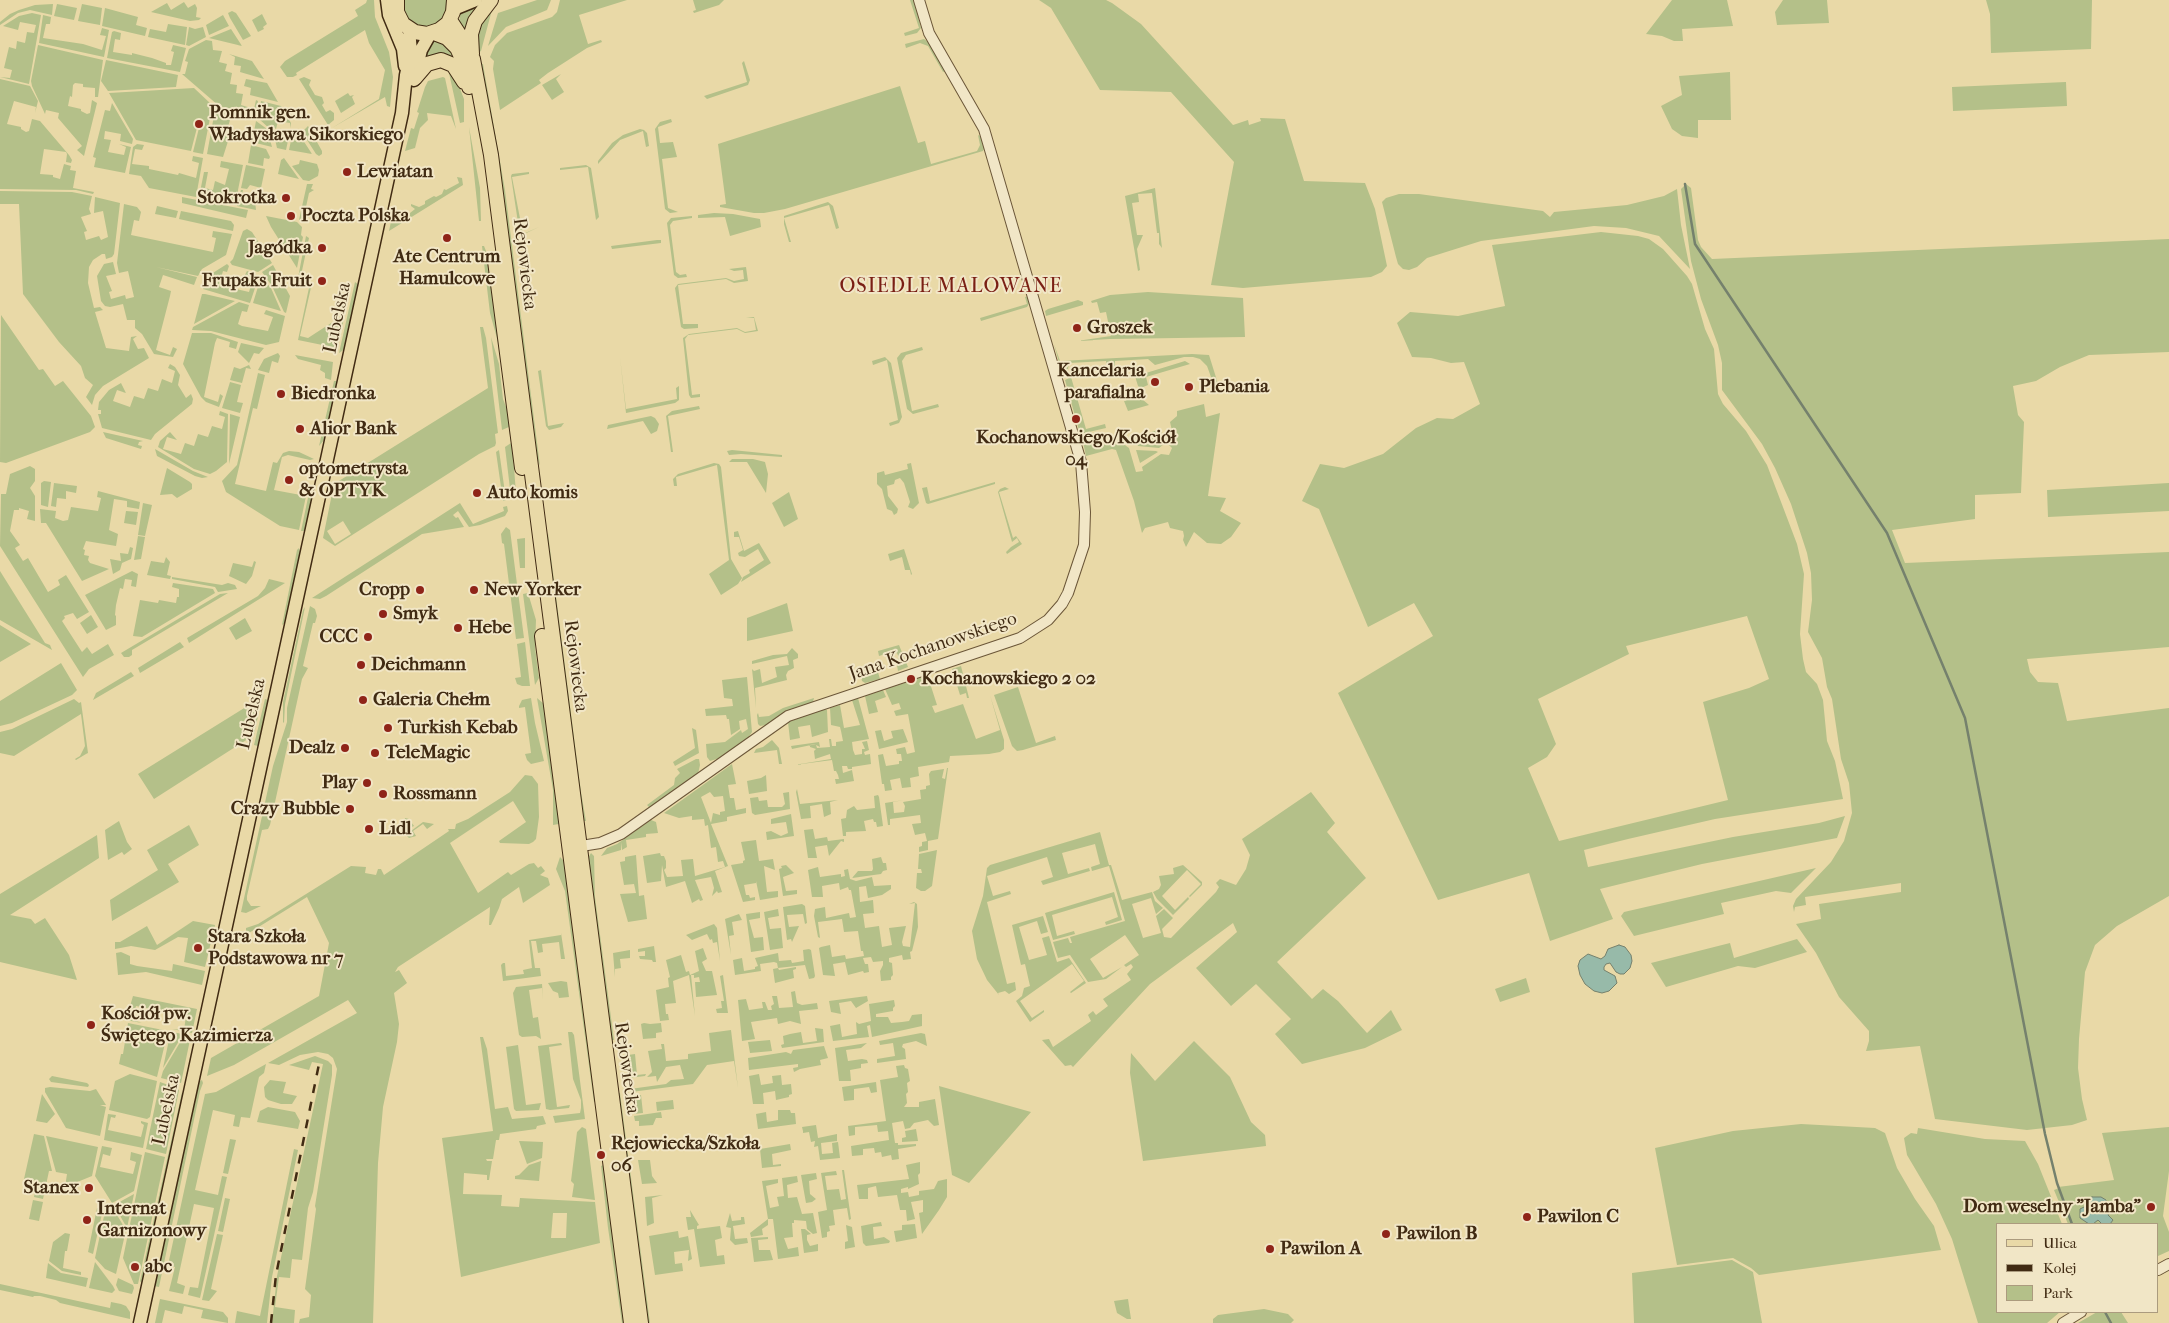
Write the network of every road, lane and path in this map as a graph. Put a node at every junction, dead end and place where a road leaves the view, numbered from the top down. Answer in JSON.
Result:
{"nodes":[{"id":1,"x":387,"y":0,"type":"edge"},
{"id":2,"x":397,"y":0,"type":"edge"},
{"id":3,"x":476,"y":0,"type":"edge"},
{"id":4,"x":491,"y":0,"type":"edge"},
{"id":5,"x":918,"y":0,"type":"edge"},
{"id":6,"x":453,"y":10,"type":"edge"},
{"id":7,"x":409,"y":29,"type":"junction"},
{"id":8,"x":432,"y":33,"type":"junction"},
{"id":9,"x":473,"y":59,"type":"junction"},
{"id":10,"x":411,"y":77,"type":"junction"},
{"id":11,"x":470,"y":91,"type":"junction"},
{"id":12,"x":574,"y":847,"type":"junction"},
{"id":13,"x":2079,"y":1313,"type":"edge"},
{"id":14,"x":140,"y":1323,"type":"edge"},
{"id":15,"x":631,"y":1323,"type":"edge"},
{"id":16,"x":641,"y":1323,"type":"edge"},
{"id":17,"x":2063,"y":1323,"type":"edge"}],
"edges":[{"from":1,"to":10,"type":"main road"},
{"from":2,"to":7,"type":"highway"},
{"from":3,"to":6,"type":"main road"},
{"from":4,"to":9,"type":"highway"},
{"from":5,"to":12,"type":"street","name":"Jana Kochanowskiego"},
{"from":6,"to":8,"type":"highway"},
{"from":6,"to":9,"type":"highway","name":"Rejowiecka"},
{"from":7,"to":8,"type":"highway","name":"Rejowiecka"},
{"from":7,"to":10,"type":"main road","name":"Lubelska"},
{"from":8,"to":10,"type":"main road","name":"Lubelska"},
{"from":8,"to":11,"type":"highway","name":"Rejowiecka"},
{"from":9,"to":12,"type":"highway","name":"Rejowiecka"},
{"from":10,"to":11,"type":"highway"},
{"from":10,"to":14,"type":"main road","name":"Lubelska"},
{"from":11,"to":12,"type":"highway","name":"Rejowiecka"},
{"from":12,"to":15,"type":"highway","name":"Rejowiecka"},
{"from":12,"to":16,"type":"highway","name":"Rejowiecka"},
{"from":13,"to":17,"type":"street"}]}
